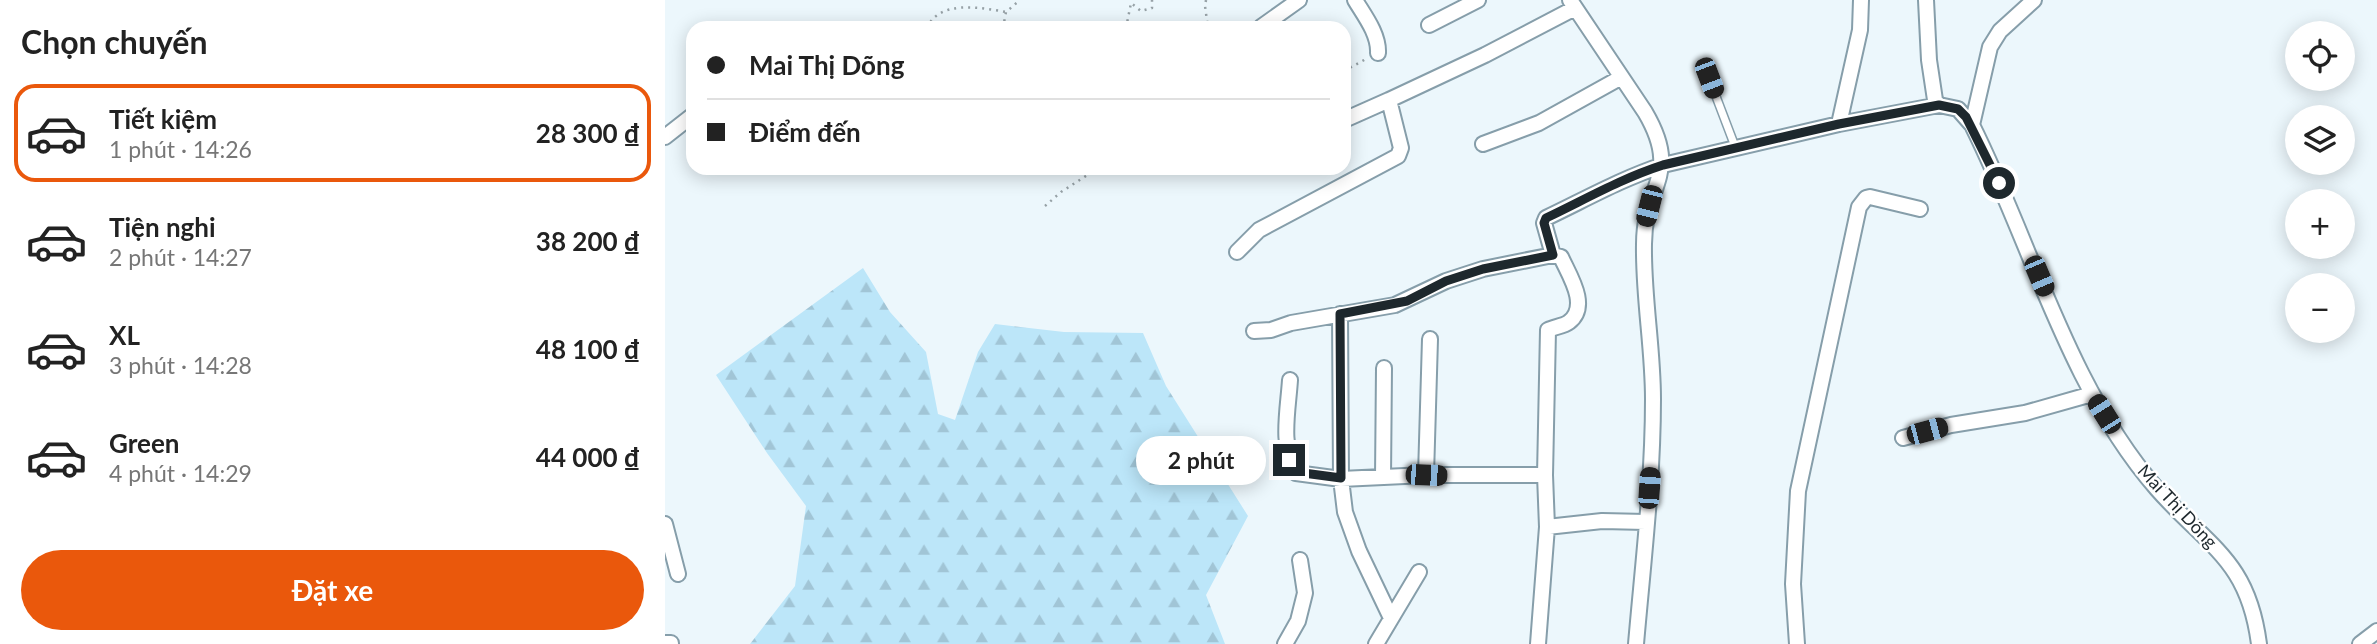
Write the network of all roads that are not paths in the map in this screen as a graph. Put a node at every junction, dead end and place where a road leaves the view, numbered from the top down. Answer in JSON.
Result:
{"nodes":[{"id":1,"x":1299,"y":0,"type":"edge"},
{"id":2,"x":1355,"y":0,"type":"edge"},
{"id":3,"x":1478,"y":0,"type":"edge"},
{"id":4,"x":1861,"y":0,"type":"edge"},
{"id":5,"x":1926,"y":0,"type":"edge"},
{"id":6,"x":2034,"y":0,"type":"edge"},
{"id":7,"x":1573,"y":4,"type":"edge"},
{"id":8,"x":1269,"y":21,"type":"edge"},
{"id":9,"x":1429,"y":25,"type":"dead end"},
{"id":10,"x":1378,"y":52,"type":"road end"},
{"id":11,"x":1620,"y":78,"type":"junction"},
{"id":12,"x":1709,"y":78,"type":"dead end"},
{"id":13,"x":1389,"y":100,"type":"junction"},
{"id":14,"x":1939,"y":105,"type":"junction"},
{"id":15,"x":1351,"y":117,"type":"edge"},
{"id":16,"x":686,"y":120,"type":"edge"},
{"id":17,"x":1839,"y":124,"type":"junction"},
{"id":18,"x":1972,"y":125,"type":"junction"},
{"id":19,"x":665,"y":137,"type":"edge"},
{"id":20,"x":1483,"y":144,"type":"dead end"},
{"id":21,"x":1736,"y":149,"type":"junction"},
{"id":22,"x":1663,"y":165,"type":"junction"},
{"id":23,"x":1920,"y":209,"type":"dead end"},
{"id":24,"x":1237,"y":251,"type":"dead end"},
{"id":25,"x":1553,"y":255,"type":"junction"},
{"id":26,"x":1340,"y":314,"type":"junction"},
{"id":27,"x":1254,"y":331,"type":"dead end"},
{"id":28,"x":1430,"y":339,"type":"dead end"},
{"id":29,"x":1384,"y":368,"type":"dead end"},
{"id":30,"x":1290,"y":380,"type":"dead end"},
{"id":31,"x":2092,"y":394,"type":"junction"},
{"id":32,"x":1903,"y":438,"type":"dead end"},
{"id":33,"x":1426,"y":475,"type":"junction"},
{"id":34,"x":1545,"y":475,"type":"junction"},
{"id":35,"x":1383,"y":477,"type":"junction"},
{"id":36,"x":1341,"y":478,"type":"junction"},
{"id":37,"x":1646,"y":522,"type":"junction"},
{"id":38,"x":665,"y":524,"type":"edge"},
{"id":39,"x":1547,"y":527,"type":"junction"},
{"id":40,"x":1300,"y":560,"type":"dead end"},
{"id":41,"x":1419,"y":572,"type":"dead end"},
{"id":42,"x":678,"y":574,"type":"dead end"},
{"id":43,"x":1391,"y":618,"type":"junction"},
{"id":44,"x":2377,"y":631,"type":"edge"},
{"id":45,"x":665,"y":643,"type":"edge"},
{"id":46,"x":671,"y":643,"type":"edge"},
{"id":47,"x":1285,"y":644,"type":"edge"},
{"id":48,"x":1375,"y":644,"type":"edge"},
{"id":49,"x":1538,"y":644,"type":"edge"},
{"id":50,"x":1636,"y":644,"type":"edge"},
{"id":51,"x":1797,"y":644,"type":"edge"},
{"id":52,"x":2259,"y":644,"type":"edge"},
{"id":53,"x":2360,"y":644,"type":"edge"}],
"edges":[{"from":1,"to":8,"type":"street"},
{"from":2,"to":10,"type":"street"},
{"from":3,"to":9,"type":"street"},
{"from":4,"to":17,"type":"street"},
{"from":5,"to":14,"type":"street"},
{"from":6,"to":18,"type":"street"},
{"from":7,"to":11,"type":"street"},
{"from":7,"to":13,"type":"street"},
{"from":11,"to":20,"type":"street"},
{"from":11,"to":22,"type":"street"},
{"from":12,"to":21,"type":"lane"},
{"from":13,"to":15,"type":"street"},
{"from":13,"to":24,"type":"street"},
{"from":14,"to":17,"type":"street"},
{"from":14,"to":18,"type":"street"},
{"from":16,"to":19,"type":"street"},
{"from":17,"to":21,"type":"street"},
{"from":18,"to":31,"type":"street","name":"Mai Thị Dõng"},
{"from":21,"to":22,"type":"street"},
{"from":22,"to":25,"type":"street"},
{"from":22,"to":37,"type":"street"},
{"from":23,"to":51,"type":"street"},
{"from":25,"to":26,"type":"street"},
{"from":25,"to":34,"type":"street"},
{"from":26,"to":27,"type":"street"},
{"from":26,"to":36,"type":"street"},
{"from":28,"to":33,"type":"street"},
{"from":29,"to":35,"type":"street"},
{"from":30,"to":36,"type":"street"},
{"from":31,"to":32,"type":"street"},
{"from":31,"to":52,"type":"street","name":"Mai Thị Dõng"},
{"from":33,"to":34,"type":"street"},
{"from":33,"to":35,"type":"street"},
{"from":34,"to":39,"type":"street"},
{"from":35,"to":36,"type":"street"},
{"from":36,"to":43,"type":"street"},
{"from":37,"to":39,"type":"street"},
{"from":37,"to":50,"type":"street"},
{"from":38,"to":42,"type":"street"},
{"from":39,"to":49,"type":"street"},
{"from":40,"to":47,"type":"street"},
{"from":41,"to":43,"type":"street"},
{"from":43,"to":48,"type":"street"},
{"from":44,"to":53,"type":"street"},
{"from":45,"to":46,"type":"street"}]}
